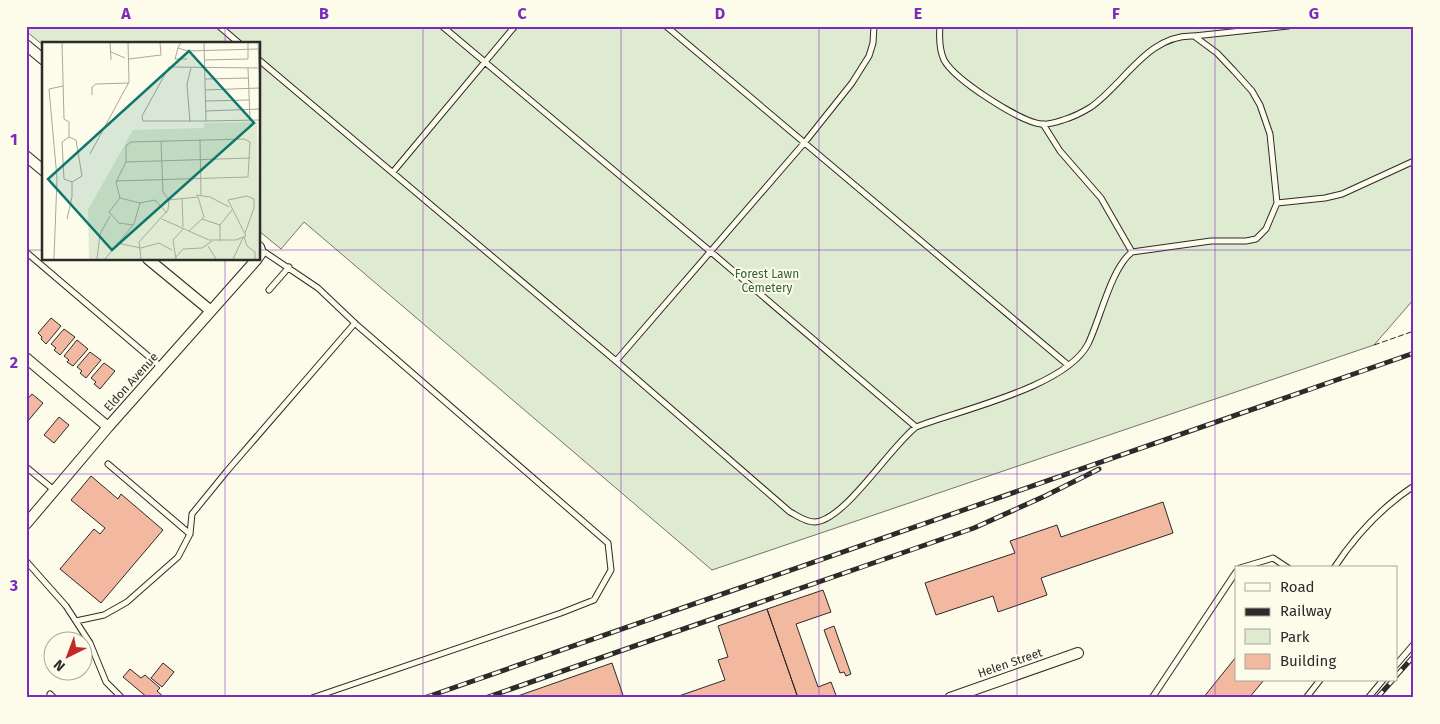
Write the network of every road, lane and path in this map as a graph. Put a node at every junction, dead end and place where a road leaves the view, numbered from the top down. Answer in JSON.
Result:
{"nodes":[{"id":1,"x":219,"y":26,"type":"edge"},
{"id":2,"x":442,"y":26,"type":"edge"},
{"id":3,"x":515,"y":26,"type":"edge"},
{"id":4,"x":666,"y":26,"type":"edge"},
{"id":5,"x":874,"y":26,"type":"edge"},
{"id":6,"x":940,"y":26,"type":"edge"},
{"id":7,"x":1288,"y":26,"type":"edge"},
{"id":8,"x":1194,"y":36,"type":"junction"},
{"id":9,"x":238,"y":42,"type":"edge"},
{"id":10,"x":26,"y":45,"type":"edge"},
{"id":11,"x":42,"y":58,"type":"edge"},
{"id":12,"x":260,"y":61,"type":"edge"},
{"id":13,"x":484,"y":62,"type":"junction"},
{"id":14,"x":1043,"y":124,"type":"junction"},
{"id":15,"x":804,"y":142,"type":"junction"},
{"id":16,"x":26,"y":156,"type":"edge"},
{"id":17,"x":1414,"y":161,"type":"edge"},
{"id":18,"x":42,"y":169,"type":"edge"},
{"id":19,"x":393,"y":172,"type":"junction"},
{"id":20,"x":1277,"y":203,"type":"junction"},
{"id":21,"x":26,"y":252,"type":"edge"},
{"id":22,"x":711,"y":252,"type":"junction"},
{"id":23,"x":1132,"y":252,"type":"junction"},
{"id":24,"x":260,"y":254,"type":"edge"},
{"id":25,"x":149,"y":260,"type":"edge"},
{"id":26,"x":254,"y":260,"type":"edge"},
{"id":27,"x":288,"y":268,"type":"junction"},
{"id":28,"x":268,"y":290,"type":"dead end"},
{"id":29,"x":211,"y":312,"type":"junction"},
{"id":30,"x":355,"y":323,"type":"junction"},
{"id":31,"x":26,"y":358,"type":"edge"},
{"id":32,"x":616,"y":361,"type":"junction"},
{"id":33,"x":1068,"y":366,"type":"junction"},
{"id":34,"x":162,"y":367,"type":"junction"},
{"id":35,"x":108,"y":427,"type":"junction"},
{"id":36,"x":916,"y":428,"type":"junction"},
{"id":37,"x":108,"y":464,"type":"dead end"},
{"id":38,"x":26,"y":467,"type":"edge"},
{"id":39,"x":1414,"y":486,"type":"edge"},
{"id":40,"x":54,"y":490,"type":"junction"},
{"id":41,"x":26,"y":524,"type":"edge"},
{"id":42,"x":190,"y":534,"type":"junction"},
{"id":43,"x":26,"y":561,"type":"edge"},
{"id":44,"x":1247,"y":566,"type":"edge"},
{"id":45,"x":1285,"y":566,"type":"edge"},
{"id":46,"x":1335,"y":566,"type":"edge"},
{"id":47,"x":1235,"y":574,"type":"edge"},
{"id":48,"x":76,"y":621,"type":"junction"},
{"id":49,"x":1414,"y":644,"type":"edge"},
{"id":50,"x":1078,"y":653,"type":"dead end"},
{"id":51,"x":1398,"y":663,"type":"edge"},
{"id":52,"x":1318,"y":682,"type":"edge"},
{"id":53,"x":1381,"y":682,"type":"edge"},
{"id":54,"x":122,"y":698,"type":"edge"},
{"id":55,"x":312,"y":698,"type":"edge"},
{"id":56,"x":950,"y":698,"type":"edge"},
{"id":57,"x":1152,"y":698,"type":"edge"},
{"id":58,"x":1306,"y":698,"type":"edge"},
{"id":59,"x":1368,"y":698,"type":"edge"}],
"edges":[{"from":1,"to":9,"type":"lane"},
{"from":2,"to":13,"type":"lane"},
{"from":3,"to":13,"type":"lane"},
{"from":4,"to":15,"type":"lane"},
{"from":5,"to":15,"type":"lane"},
{"from":6,"to":14,"type":"lane"},
{"from":7,"to":8,"type":"lane"},
{"from":8,"to":14,"type":"lane"},
{"from":8,"to":20,"type":"lane"},
{"from":10,"to":11,"type":"street"},
{"from":12,"to":19,"type":"lane"},
{"from":13,"to":19,"type":"lane"},
{"from":13,"to":22,"type":"lane"},
{"from":14,"to":23,"type":"lane"},
{"from":15,"to":22,"type":"lane"},
{"from":15,"to":33,"type":"lane"},
{"from":16,"to":18,"type":"street"},
{"from":17,"to":20,"type":"lane"},
{"from":19,"to":32,"type":"lane"},
{"from":20,"to":23,"type":"lane"},
{"from":21,"to":34,"type":"lane"},
{"from":22,"to":32,"type":"lane"},
{"from":22,"to":36,"type":"lane"},
{"from":23,"to":33,"type":"lane"},
{"from":24,"to":27,"type":"lane"},
{"from":25,"to":29,"type":"street"},
{"from":26,"to":29,"type":"street","name":"Eldon Avenue"},
{"from":27,"to":28,"type":"lane"},
{"from":27,"to":30,"type":"lane"},
{"from":29,"to":34,"type":"street","name":"Eldon Avenue"},
{"from":30,"to":42,"type":"lane"},
{"from":30,"to":55,"type":"lane"},
{"from":31,"to":35,"type":"street"},
{"from":32,"to":36,"type":"lane"},
{"from":33,"to":36,"type":"lane"},
{"from":34,"to":35,"type":"street","name":"Eldon Avenue"},
{"from":35,"to":40,"type":"street","name":"Eldon Avenue"},
{"from":37,"to":42,"type":"lane"},
{"from":38,"to":40,"type":"lane"},
{"from":39,"to":46,"type":"lane"},
{"from":40,"to":41,"type":"street","name":"Eldon Avenue"},
{"from":42,"to":48,"type":"lane"},
{"from":43,"to":48,"type":"lane"},
{"from":44,"to":45,"type":"lane"},
{"from":47,"to":57,"type":"lane"},
{"from":48,"to":54,"type":"lane"},
{"from":49,"to":51,"type":"lane"},
{"from":50,"to":56,"type":"street","name":"Helen Street"},
{"from":52,"to":58,"type":"lane"},
{"from":53,"to":59,"type":"lane"}]}
